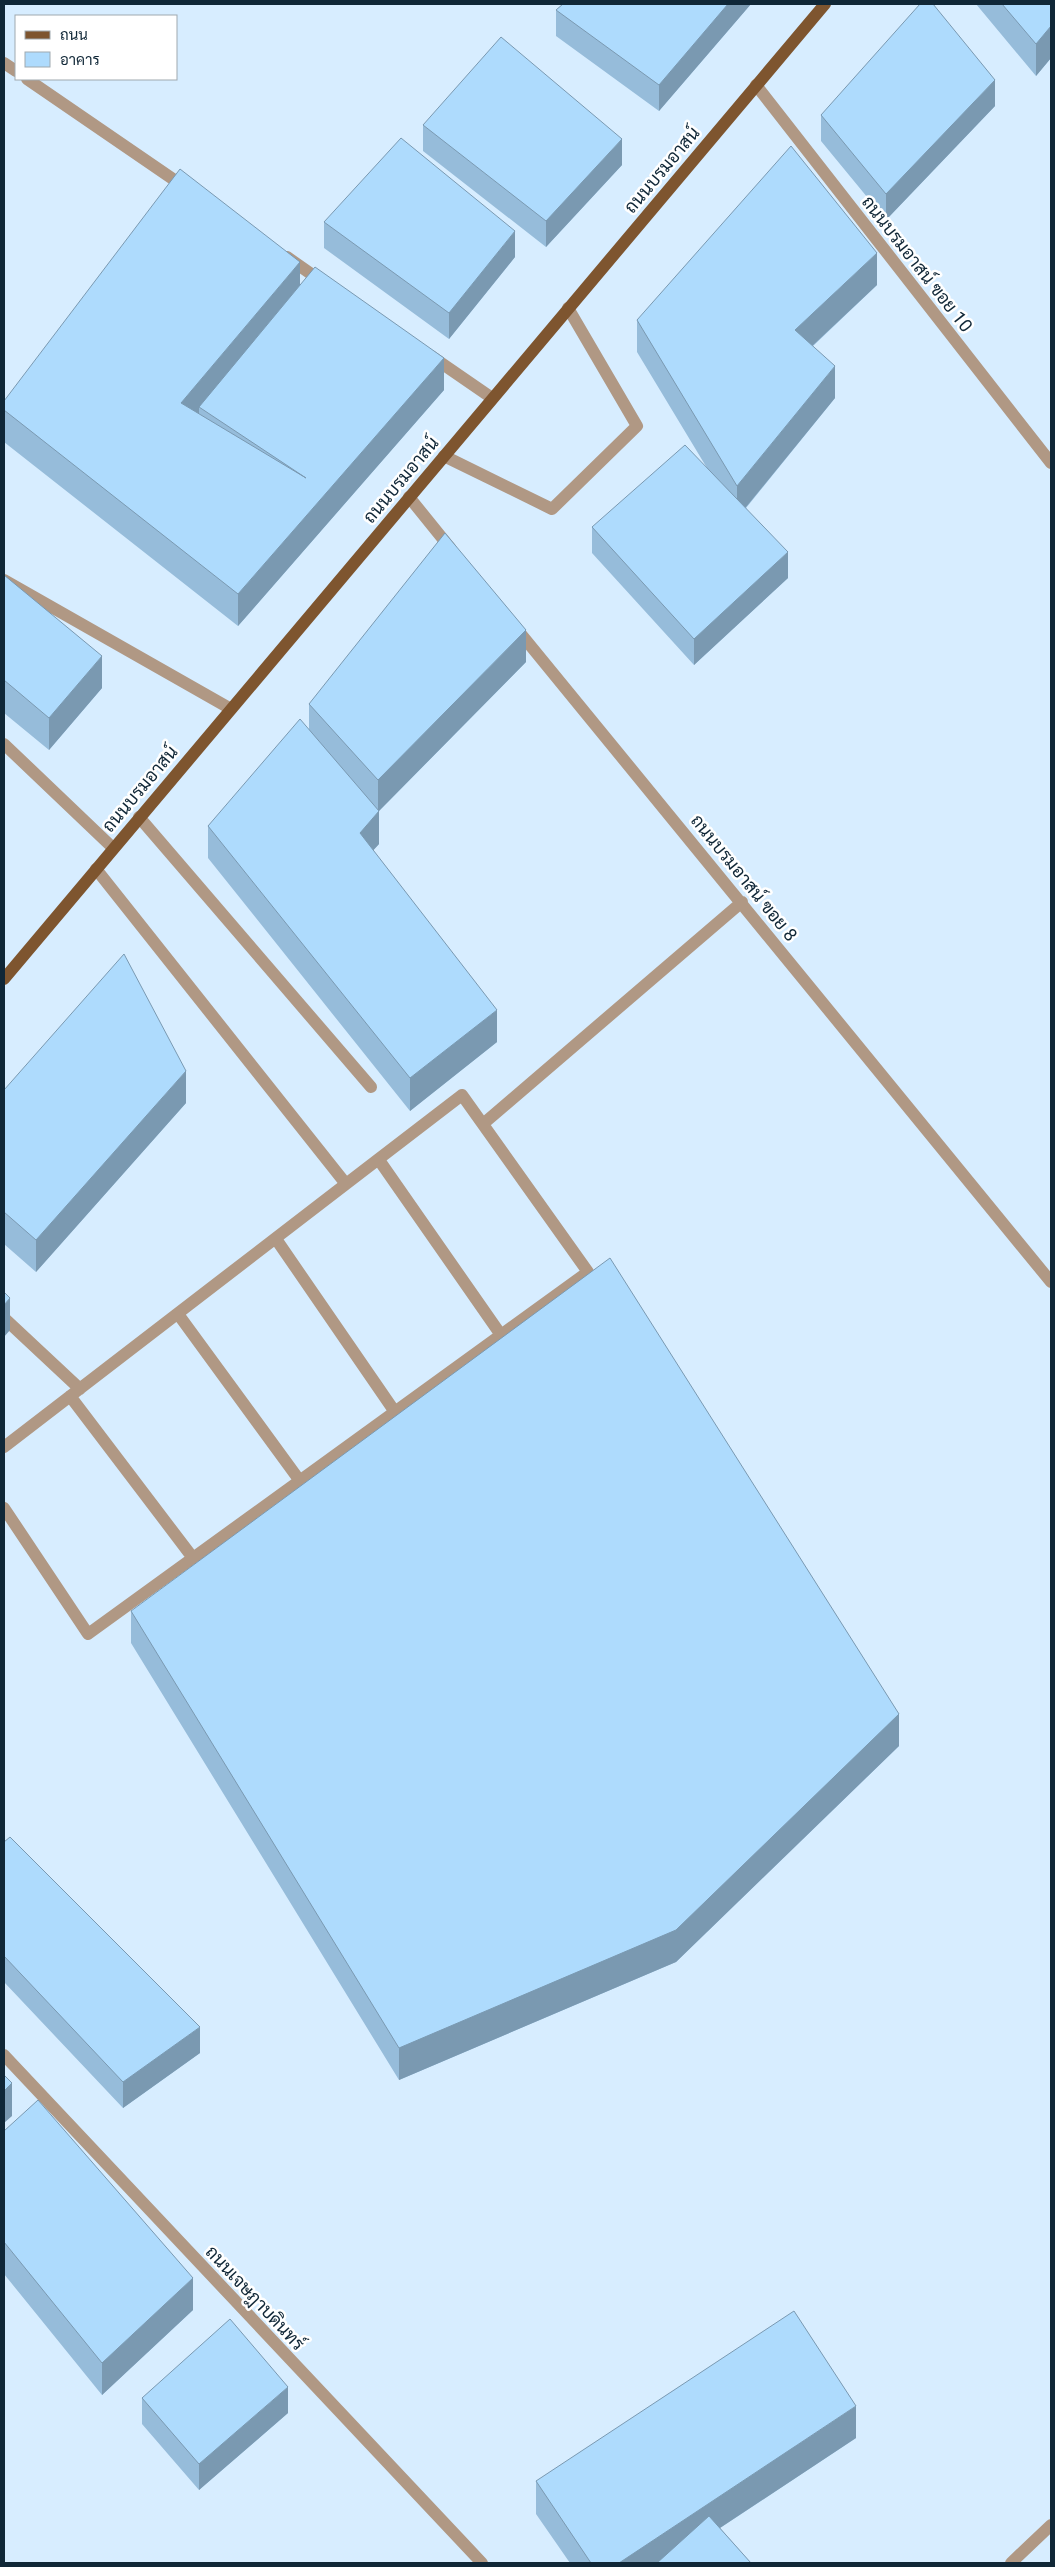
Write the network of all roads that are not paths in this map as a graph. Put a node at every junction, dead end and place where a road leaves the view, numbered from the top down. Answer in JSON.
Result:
{"nodes":[{"id":1,"x":825,"y":4,"type":"edge"},
{"id":2,"x":4,"y":63,"type":"edge"},
{"id":3,"x":15,"y":71,"type":"edge"},
{"id":4,"x":28,"y":80,"type":"edge"},
{"id":5,"x":756,"y":85,"type":"junction"},
{"id":6,"x":198,"y":196,"type":"edge"},
{"id":7,"x":280,"y":252,"type":"edge"},
{"id":8,"x":337,"y":292,"type":"edge"},
{"id":9,"x":568,"y":308,"type":"junction"},
{"id":10,"x":419,"y":348,"type":"edge"},
{"id":11,"x":492,"y":398,"type":"junction"},
{"id":12,"x":444,"y":456,"type":"junction"},
{"id":13,"x":1051,"y":463,"type":"edge"},
{"id":14,"x":409,"y":497,"type":"junction"},
{"id":15,"x":459,"y":558,"type":"edge"},
{"id":16,"x":4,"y":580,"type":"edge"},
{"id":17,"x":20,"y":590,"type":"junction"},
{"id":18,"x":9,"y":602,"type":"edge"},
{"id":19,"x":510,"y":620,"type":"edge"},
{"id":20,"x":230,"y":709,"type":"junction"},
{"id":21,"x":4,"y":744,"type":"edge"},
{"id":22,"x":139,"y":817,"type":"junction"},
{"id":23,"x":113,"y":848,"type":"junction"},
{"id":24,"x":96,"y":869,"type":"junction"},
{"id":25,"x":742,"y":902,"type":"junction"},
{"id":26,"x":4,"y":979,"type":"edge"},
{"id":27,"x":371,"y":1087,"type":"dead end"},
{"id":28,"x":483,"y":1124,"type":"junction"},
{"id":29,"x":379,"y":1160,"type":"junction"},
{"id":30,"x":346,"y":1184,"type":"junction"},
{"id":31,"x":276,"y":1239,"type":"junction"},
{"id":32,"x":1051,"y":1282,"type":"edge"},
{"id":33,"x":178,"y":1314,"type":"junction"},
{"id":34,"x":4,"y":1318,"type":"edge"},
{"id":35,"x":502,"y":1335,"type":"junction"},
{"id":36,"x":75,"y":1392,"type":"junction"},
{"id":37,"x":395,"y":1412,"type":"junction"},
{"id":38,"x":4,"y":1447,"type":"edge"},
{"id":39,"x":300,"y":1481,"type":"junction"},
{"id":40,"x":4,"y":1508,"type":"edge"},
{"id":41,"x":194,"y":1558,"type":"junction"},
{"id":42,"x":4,"y":2055,"type":"edge"},
{"id":43,"x":1051,"y":2525,"type":"edge"},
{"id":44,"x":482,"y":2563,"type":"edge"},
{"id":45,"x":1011,"y":2563,"type":"edge"}],
"edges":[{"from":1,"to":5,"type":"main road","name":"ถนนบรมอาสน์"},
{"from":2,"to":3,"type":"street"},
{"from":4,"to":6,"type":"street"},
{"from":5,"to":9,"type":"main road","name":"ถนนบรมอาสน์"},
{"from":5,"to":13,"type":"street","name":"ถนนบรมอาสน์ ฃอย 10"},
{"from":7,"to":8,"type":"street"},
{"from":9,"to":11,"type":"main road","name":"ถนนบรมอาสน์"},
{"from":9,"to":12,"type":"street"},
{"from":10,"to":11,"type":"street"},
{"from":11,"to":12,"type":"main road","name":"ถนนบรมอาสน์"},
{"from":12,"to":14,"type":"main road","name":"ถนนบรมอาสน์"},
{"from":14,"to":15,"type":"street"},
{"from":14,"to":20,"type":"main road","name":"ถนนบรมอาสน์"},
{"from":16,"to":17,"type":"street"},
{"from":17,"to":18,"type":"street"},
{"from":17,"to":20,"type":"street"},
{"from":19,"to":25,"type":"street","name":"ถนนบรมอาสน์ ฃอย 8"},
{"from":20,"to":22,"type":"main road","name":"ถนนบรมอาสน์"},
{"from":21,"to":23,"type":"street"},
{"from":22,"to":23,"type":"main road","name":"ถนนบรมอาสน์"},
{"from":22,"to":27,"type":"street"},
{"from":23,"to":24,"type":"main road","name":"ถนนบรมอาสน์"},
{"from":24,"to":26,"type":"main road","name":"ถนนบรมอาสน์"},
{"from":24,"to":30,"type":"street"},
{"from":25,"to":28,"type":"street"},
{"from":25,"to":32,"type":"street","name":"ถนนบรมอาสน์ ฃอย 8"},
{"from":28,"to":29,"type":"street"},
{"from":28,"to":35,"type":"street"},
{"from":29,"to":30,"type":"street"},
{"from":29,"to":35,"type":"street"},
{"from":30,"to":31,"type":"street"},
{"from":31,"to":33,"type":"street"},
{"from":31,"to":37,"type":"street"},
{"from":33,"to":36,"type":"street"},
{"from":33,"to":39,"type":"street"},
{"from":34,"to":36,"type":"street"},
{"from":35,"to":37,"type":"street"},
{"from":36,"to":38,"type":"street"},
{"from":36,"to":41,"type":"street"},
{"from":37,"to":39,"type":"street"},
{"from":39,"to":41,"type":"street"},
{"from":40,"to":41,"type":"street"},
{"from":42,"to":44,"type":"street","name":"ถนนเจษฎาบดินทร์"},
{"from":43,"to":45,"type":"street"}]}
